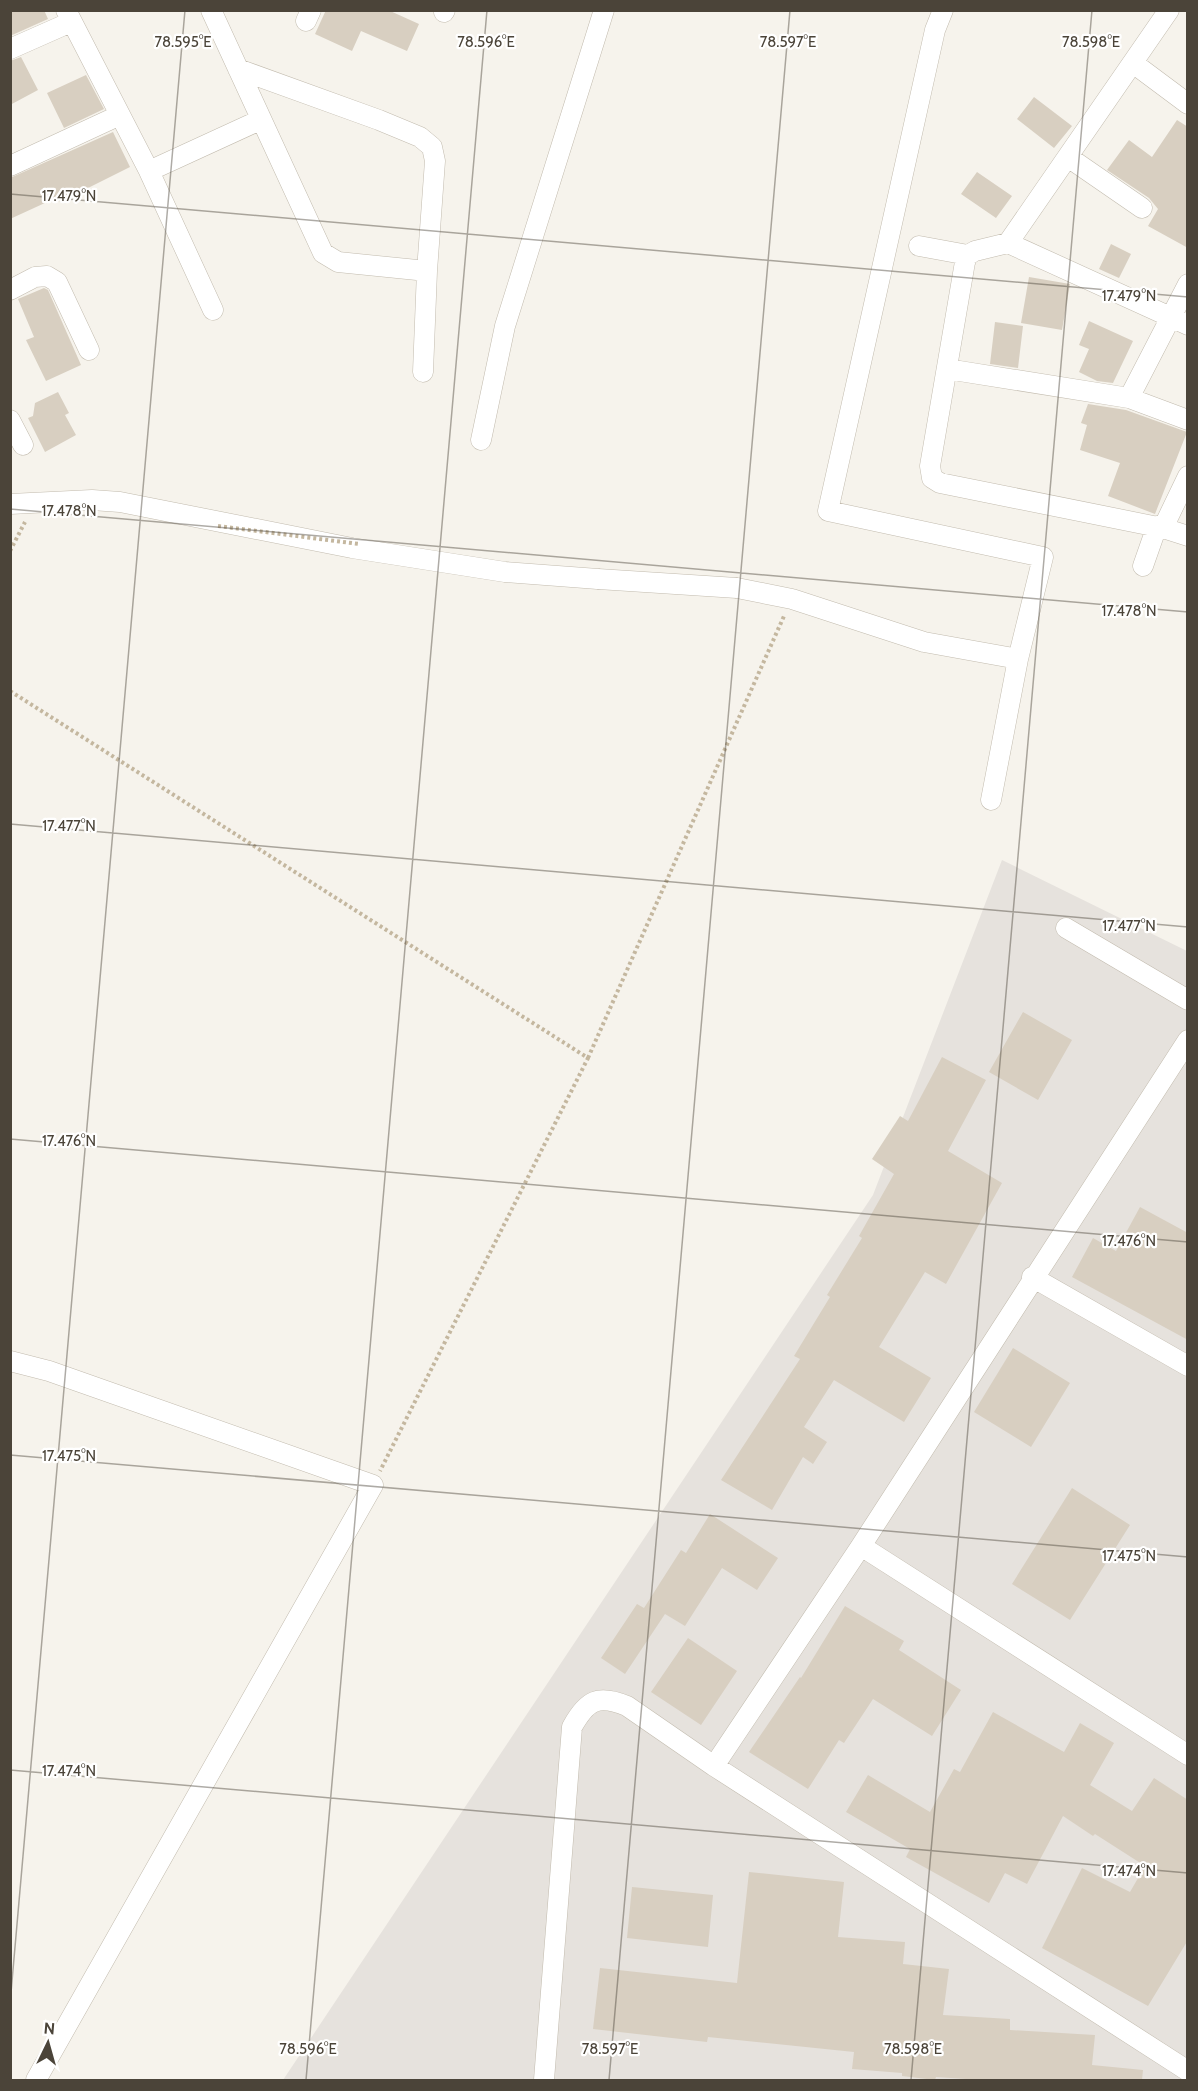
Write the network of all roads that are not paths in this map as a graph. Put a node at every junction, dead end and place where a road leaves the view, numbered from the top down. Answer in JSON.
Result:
{"nodes":[{"id":1,"x":212,"y":10,"type":"edge"},
{"id":2,"x":604,"y":10,"type":"edge"},
{"id":3,"x":943,"y":10,"type":"edge"},
{"id":4,"x":1170,"y":10,"type":"edge"},
{"id":5,"x":69,"y":16,"type":"edge"},
{"id":6,"x":10,"y":49,"type":"edge"},
{"id":7,"x":1133,"y":63,"type":"junction"},
{"id":8,"x":238,"y":69,"type":"junction"},
{"id":9,"x":1188,"y":104,"type":"edge"},
{"id":10,"x":120,"y":115,"type":"junction"},
{"id":11,"x":260,"y":120,"type":"junction"},
{"id":12,"x":1068,"y":157,"type":"junction"},
{"id":13,"x":10,"y":166,"type":"edge"},
{"id":14,"x":148,"y":171,"type":"junction"},
{"id":15,"x":1142,"y":208,"type":"dead end"},
{"id":16,"x":1008,"y":243,"type":"junction"},
{"id":17,"x":919,"y":246,"type":"dead end"},
{"id":18,"x":968,"y":255,"type":"junction"},
{"id":19,"x":426,"y":271,"type":"junction"},
{"id":20,"x":1188,"y":284,"type":"edge"},
{"id":21,"x":10,"y":290,"type":"edge"},
{"id":22,"x":213,"y":310,"type":"dead end"},
{"id":23,"x":1170,"y":316,"type":"junction"},
{"id":24,"x":1188,"y":325,"type":"edge"},
{"id":25,"x":89,"y":350,"type":"dead end"},
{"id":26,"x":947,"y":369,"type":"junction"},
{"id":27,"x":423,"y":372,"type":"dead end"},
{"id":28,"x":1129,"y":398,"type":"junction"},
{"id":29,"x":10,"y":420,"type":"edge"},
{"id":30,"x":1188,"y":420,"type":"edge"},
{"id":31,"x":481,"y":440,"type":"dead end"},
{"id":32,"x":23,"y":445,"type":"dead end"},
{"id":33,"x":1188,"y":476,"type":"edge"},
{"id":34,"x":10,"y":504,"type":"edge"},
{"id":35,"x":1160,"y":527,"type":"junction"},
{"id":36,"x":1188,"y":536,"type":"edge"},
{"id":37,"x":1143,"y":566,"type":"dead end"},
{"id":38,"x":1018,"y":659,"type":"junction"},
{"id":39,"x":991,"y":800,"type":"dead end"},
{"id":40,"x":1066,"y":928,"type":"dead end"},
{"id":41,"x":1188,"y":1000,"type":"edge"},
{"id":42,"x":1188,"y":1040,"type":"edge"},
{"id":43,"x":1032,"y":1277,"type":"junction"},
{"id":44,"x":10,"y":1361,"type":"edge"},
{"id":45,"x":1188,"y":1366,"type":"edge"},
{"id":46,"x":861,"y":1546,"type":"junction"},
{"id":47,"x":1188,"y":1755,"type":"edge"},
{"id":48,"x":714,"y":1766,"type":"junction"},
{"id":49,"x":1188,"y":2071,"type":"edge"},
{"id":50,"x":36,"y":2080,"type":"edge"},
{"id":51,"x":544,"y":2080,"type":"edge"}],
"edges":[{"from":1,"to":8,"type":"street"},
{"from":2,"to":31,"type":"street"},
{"from":3,"to":38,"type":"street"},
{"from":4,"to":7,"type":"street"},
{"from":5,"to":6,"type":"street"},
{"from":5,"to":10,"type":"street"},
{"from":7,"to":9,"type":"street"},
{"from":7,"to":12,"type":"street"},
{"from":8,"to":11,"type":"street"},
{"from":8,"to":19,"type":"street"},
{"from":10,"to":13,"type":"street"},
{"from":10,"to":14,"type":"street"},
{"from":11,"to":14,"type":"street"},
{"from":11,"to":19,"type":"street"},
{"from":12,"to":15,"type":"street"},
{"from":12,"to":16,"type":"street"},
{"from":14,"to":22,"type":"street"},
{"from":16,"to":18,"type":"street"},
{"from":16,"to":23,"type":"street"},
{"from":17,"to":18,"type":"street"},
{"from":18,"to":26,"type":"street"},
{"from":19,"to":27,"type":"street"},
{"from":20,"to":23,"type":"street"},
{"from":21,"to":25,"type":"street"},
{"from":23,"to":24,"type":"street"},
{"from":23,"to":28,"type":"street"},
{"from":26,"to":28,"type":"street"},
{"from":26,"to":35,"type":"street"},
{"from":28,"to":30,"type":"street"},
{"from":29,"to":32,"type":"street"},
{"from":33,"to":35,"type":"street"},
{"from":34,"to":38,"type":"street","bridge":true},
{"from":35,"to":36,"type":"street"},
{"from":35,"to":37,"type":"street"},
{"from":38,"to":39,"type":"street"},
{"from":40,"to":41,"type":"street"},
{"from":42,"to":43,"type":"street"},
{"from":43,"to":45,"type":"street"},
{"from":43,"to":46,"type":"street"},
{"from":44,"to":50,"type":"street"},
{"from":46,"to":47,"type":"street"},
{"from":46,"to":48,"type":"street"},
{"from":48,"to":49,"type":"street"},
{"from":48,"to":51,"type":"street"}]}
